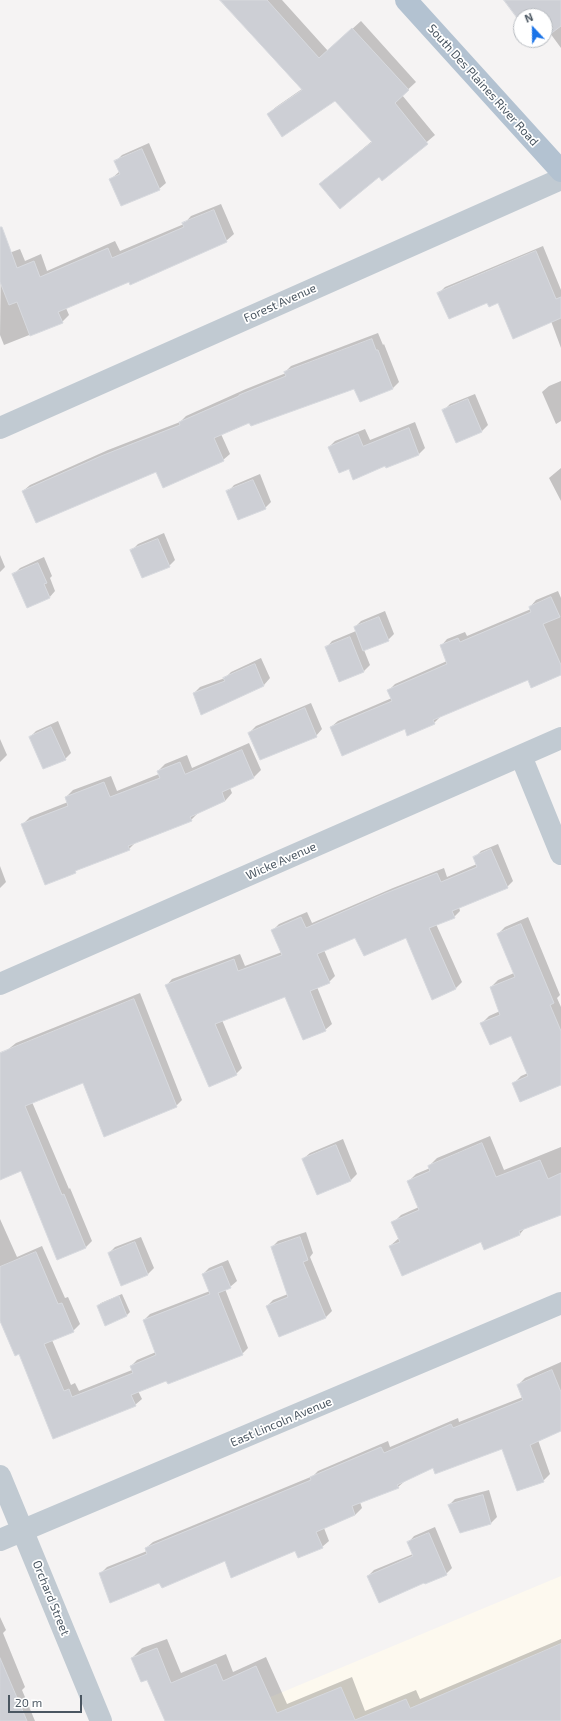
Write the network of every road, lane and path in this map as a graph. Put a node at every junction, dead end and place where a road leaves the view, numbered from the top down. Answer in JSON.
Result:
{"nodes":[{"id":1,"x":406,"y":0,"type":"edge"},
{"id":2,"x":561,"y":171,"type":"edge"},
{"id":3,"x":561,"y":179,"type":"edge"},
{"id":4,"x":0,"y":428,"type":"edge"},
{"id":5,"x":561,"y":738,"type":"edge"},
{"id":6,"x":522,"y":756,"type":"junction"},
{"id":7,"x":561,"y":854,"type":"edge"},
{"id":8,"x":0,"y":984,"type":"edge"},
{"id":9,"x":561,"y":1303,"type":"edge"},
{"id":10,"x":0,"y":1476,"type":"edge"},
{"id":11,"x":23,"y":1531,"type":"junction"},
{"id":12,"x":0,"y":1540,"type":"edge"},
{"id":13,"x":101,"y":1721,"type":"edge"}],
"edges":[{"from":1,"to":2,"type":"main road","name":"South Des Plaines River Road"},
{"from":3,"to":4,"type":"street","name":"Forest Avenue"},
{"from":5,"to":6,"type":"street","name":"Wicke Avenue"},
{"from":6,"to":7,"type":"street"},
{"from":6,"to":8,"type":"street","name":"Wicke Avenue"},
{"from":9,"to":11,"type":"street","name":"East Lincoln Avenue"},
{"from":10,"to":11,"type":"street","name":"Orchard Street"},
{"from":11,"to":12,"type":"street","name":"East Lincoln Avenue"},
{"from":11,"to":13,"type":"street","name":"Orchard Street"}]}
